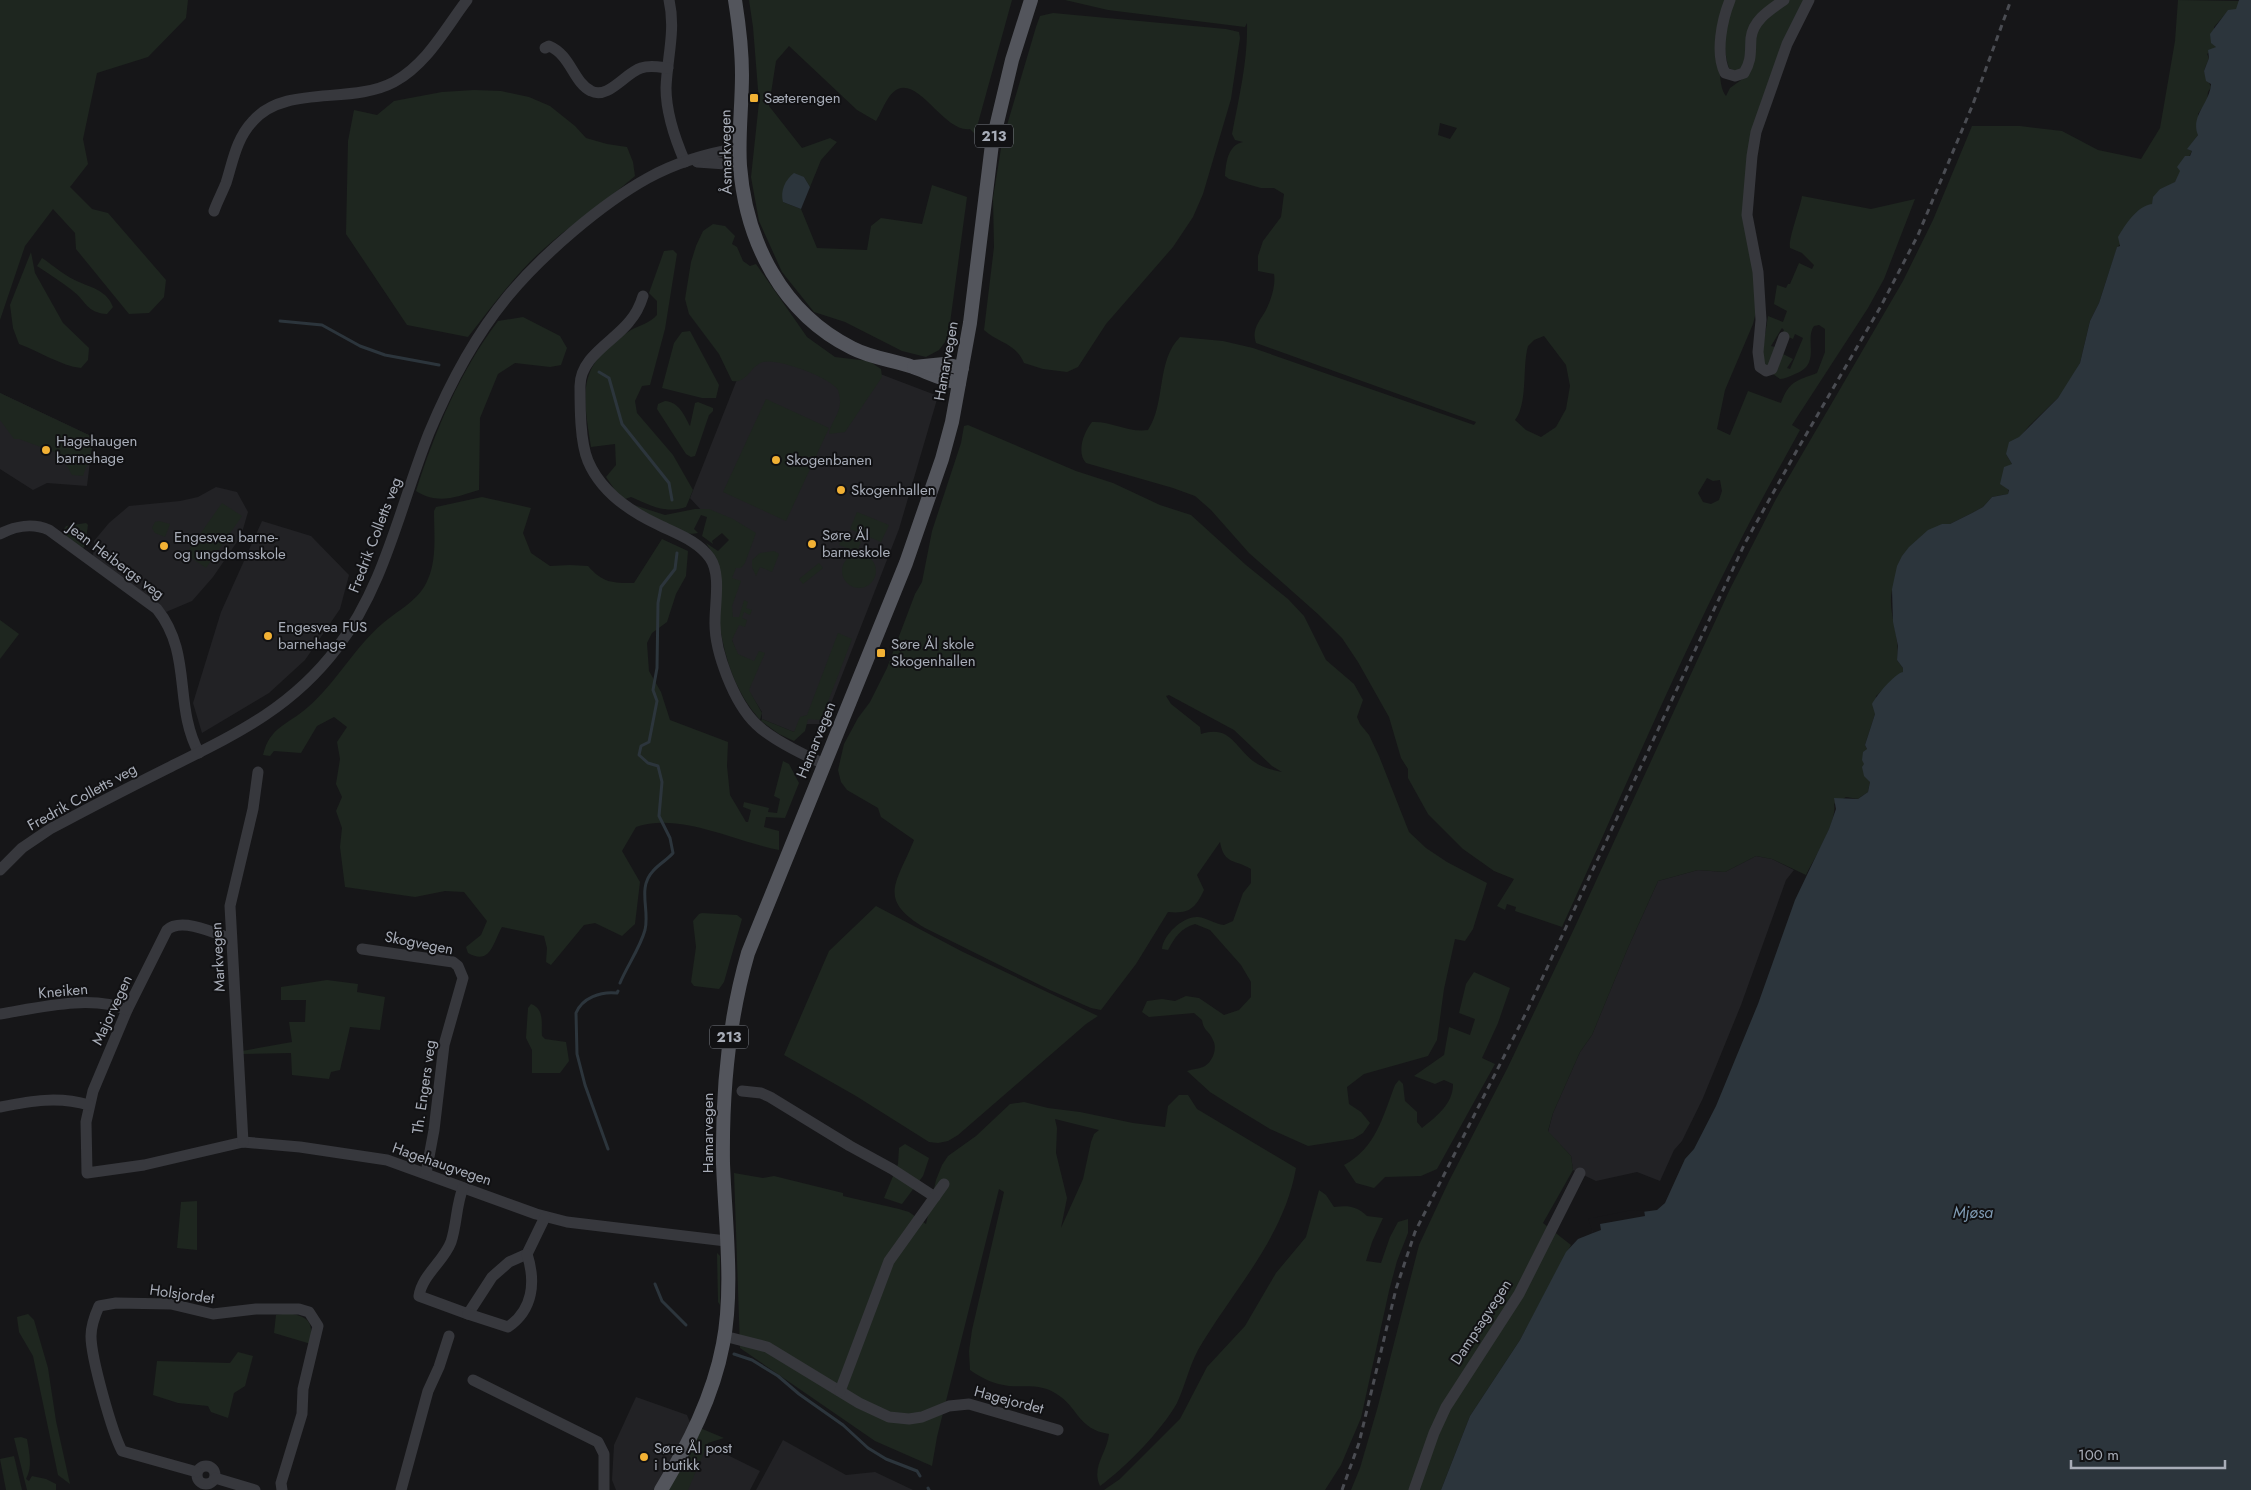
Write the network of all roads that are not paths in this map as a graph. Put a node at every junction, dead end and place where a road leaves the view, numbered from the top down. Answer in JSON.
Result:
{"nodes":[{"id":1,"x":467,"y":0,"type":"edge"},
{"id":2,"x":669,"y":0,"type":"edge"},
{"id":3,"x":735,"y":0,"type":"edge"},
{"id":4,"x":1031,"y":0,"type":"edge"},
{"id":5,"x":1730,"y":0,"type":"edge"},
{"id":6,"x":1784,"y":0,"type":"edge"},
{"id":7,"x":1809,"y":0,"type":"edge"},
{"id":8,"x":545,"y":48,"type":"dead end"},
{"id":9,"x":668,"y":68,"type":"junction"},
{"id":10,"x":740,"y":148,"type":"junction"},
{"id":11,"x":685,"y":162,"type":"junction"},
{"id":12,"x":740,"y":165,"type":"junction"},
{"id":13,"x":214,"y":211,"type":"dead end"},
{"id":14,"x":643,"y":296,"type":"dead end"},
{"id":15,"x":1784,"y":337,"type":"dead end"},
{"id":16,"x":913,"y":367,"type":"junction"},
{"id":17,"x":962,"y":368,"type":"junction"},
{"id":18,"x":959,"y":383,"type":"junction"},
{"id":19,"x":0,"y":534,"type":"edge"},
{"id":20,"x":199,"y":752,"type":"junction"},
{"id":21,"x":824,"y":764,"type":"junction"},
{"id":22,"x":258,"y":772,"type":"dead end"},
{"id":23,"x":0,"y":870,"type":"edge"},
{"id":24,"x":231,"y":938,"type":"junction"},
{"id":25,"x":362,"y":949,"type":"dead end"},
{"id":26,"x":463,"y":978,"type":"joint"},
{"id":27,"x":127,"y":1010,"type":"junction"},
{"id":28,"x":0,"y":1014,"type":"edge"},
{"id":29,"x":742,"y":1091,"type":"dead end"},
{"id":30,"x":89,"y":1106,"type":"junction"},
{"id":31,"x":0,"y":1107,"type":"edge"},
{"id":32,"x":243,"y":1142,"type":"junction"},
{"id":33,"x":87,"y":1173,"type":"joint"},
{"id":34,"x":426,"y":1173,"type":"junction"},
{"id":35,"x":1580,"y":1173,"type":"dead end"},
{"id":36,"x":944,"y":1184,"type":"dead end"},
{"id":37,"x":464,"y":1188,"type":"junction"},
{"id":38,"x":935,"y":1197,"type":"junction"},
{"id":39,"x":545,"y":1217,"type":"junction"},
{"id":40,"x":726,"y":1241,"type":"junction"},
{"id":41,"x":527,"y":1254,"type":"junction"},
{"id":42,"x":468,"y":1314,"type":"junction"},
{"id":43,"x":449,"y":1336,"type":"dead end"},
{"id":44,"x":724,"y":1336,"type":"junction"},
{"id":45,"x":473,"y":1380,"type":"dead end"},
{"id":46,"x":840,"y":1391,"type":"junction"},
{"id":47,"x":1058,"y":1430,"type":"dead end"},
{"id":48,"x":197,"y":1472,"type":"junction"},
{"id":49,"x":214,"y":1478,"type":"junction"},
{"id":50,"x":202,"y":1487,"type":"edge"},
{"id":51,"x":279,"y":1488,"type":"edge"},
{"id":52,"x":255,"y":1490,"type":"edge"},
{"id":53,"x":401,"y":1490,"type":"edge"},
{"id":54,"x":604,"y":1490,"type":"edge"},
{"id":55,"x":661,"y":1490,"type":"edge"},
{"id":56,"x":1414,"y":1490,"type":"edge"}],
"edges":[{"from":1,"to":13,"type":"street"},
{"from":2,"to":9,"type":"street"},
{"from":3,"to":10,"type":"main road","name":"Åsmarkvegen"},
{"from":4,"to":17,"type":"main road","name":"Hamarvegen","number":"213"},
{"from":5,"to":6,"type":"street"},
{"from":7,"to":15,"type":"street"},
{"from":8,"to":9,"type":"street"},
{"from":9,"to":11,"type":"street"},
{"from":10,"to":11,"type":"street","name":"Fredrik Colletts veg"},
{"from":10,"to":12,"type":"main road","name":"Åsmarkvegen"},
{"from":11,"to":12,"type":"street","name":"Fredrik Colletts veg"},
{"from":11,"to":20,"type":"street","name":"Fredrik Colletts veg"},
{"from":12,"to":16,"type":"main road","name":"Åsmarkvegen"},
{"from":14,"to":21,"type":"street"},
{"from":16,"to":17,"type":"main road","name":"Åsmarkvegen"},
{"from":16,"to":18,"type":"main road","name":"Åsmarkvegen"},
{"from":17,"to":18,"type":"main road","name":"Hamarvegen","number":"213"},
{"from":18,"to":21,"type":"main road","name":"Hamarvegen","number":"213"},
{"from":19,"to":20,"type":"street","name":"Jean Heibergs veg"},
{"from":20,"to":23,"type":"street","name":"Fredrik Colletts veg"},
{"from":21,"to":40,"type":"main road","name":"Hamarvegen","number":"213"},
{"from":22,"to":24,"type":"street","name":"Markvegen"},
{"from":24,"to":27,"type":"street","name":"Majorvegen"},
{"from":24,"to":32,"type":"street","name":"Markvegen"},
{"from":25,"to":26,"type":"street","name":"Skogvegen"},
{"from":26,"to":34,"type":"street","name":"Th. Engers veg"},
{"from":27,"to":28,"type":"street","name":"Kneiken"},
{"from":27,"to":30,"type":"street","name":"Majorvegen"},
{"from":29,"to":38,"type":"street"},
{"from":30,"to":31,"type":"street"},
{"from":30,"to":33,"type":"street","name":"Majorvegen"},
{"from":32,"to":33,"type":"street","name":"Hagehaugvegen"},
{"from":32,"to":34,"type":"street","name":"Hagehaugvegen"},
{"from":34,"to":37,"type":"street","name":"Hagehaugvegen"},
{"from":35,"to":56,"type":"street","name":"Dampsagvegen"},
{"from":36,"to":38,"type":"street"},
{"from":37,"to":39,"type":"street","name":"Hagehaugvegen"},
{"from":37,"to":42,"type":"street"},
{"from":38,"to":46,"type":"street"},
{"from":39,"to":40,"type":"street","name":"Hagehaugvegen"},
{"from":39,"to":41,"type":"street"},
{"from":40,"to":44,"type":"main road","name":"Hamarvegen","number":"213"},
{"from":41,"to":42,"type":"street"},
{"from":41,"to":42,"type":"street"},
{"from":43,"to":53,"type":"street"},
{"from":44,"to":46,"type":"street","name":"Hagejordet"},
{"from":44,"to":55,"type":"main road","name":"Hamarvegen","number":"213"},
{"from":45,"to":54,"type":"street"},
{"from":46,"to":47,"type":"street","name":"Hagejordet"},
{"from":48,"to":49,"type":"street"},
{"from":48,"to":50,"type":"street"},
{"from":48,"to":51,"type":"street","name":"Holsjordet"},
{"from":49,"to":50,"type":"street"},
{"from":49,"to":52,"type":"street"}]}
